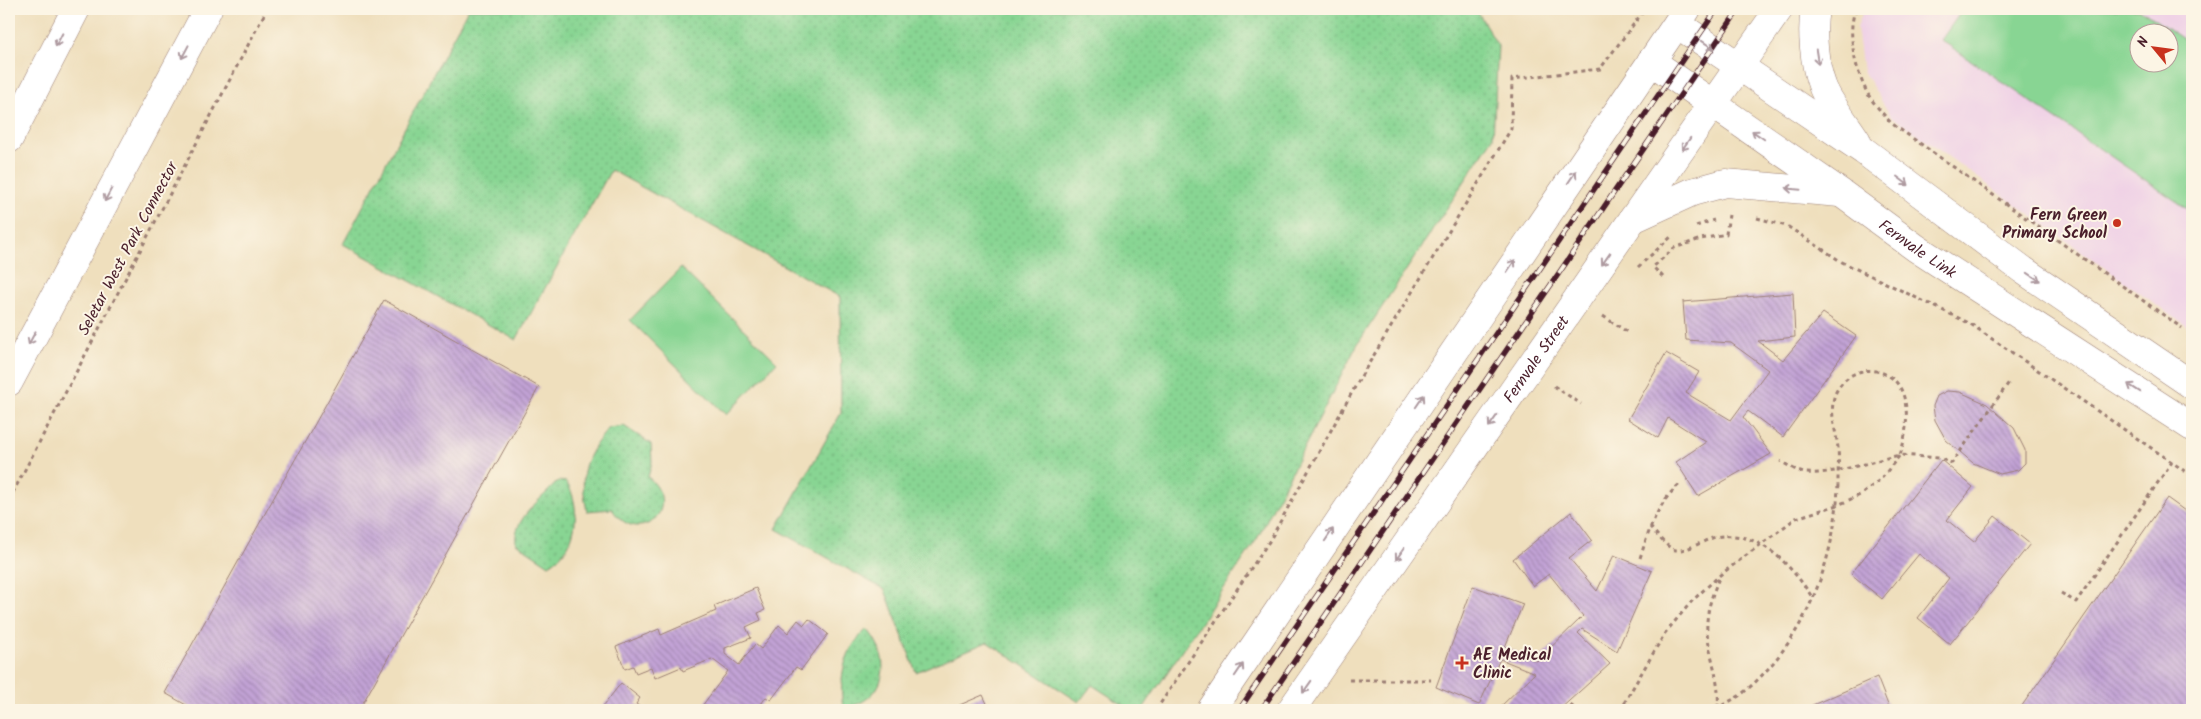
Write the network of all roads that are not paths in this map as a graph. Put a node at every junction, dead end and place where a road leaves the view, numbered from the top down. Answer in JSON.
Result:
{"nodes":[{"id":1,"x":76,"y":9,"type":"edge"},
{"id":2,"x":208,"y":9,"type":"edge"},
{"id":3,"x":1779,"y":9,"type":"edge"},
{"id":4,"x":1816,"y":9,"type":"edge"},
{"id":5,"x":1682,"y":16,"type":"edge"},
{"id":6,"x":1651,"y":61,"type":"junction"},
{"id":7,"x":1739,"y":67,"type":"junction"},
{"id":8,"x":1713,"y":104,"type":"junction"},
{"id":9,"x":9,"y":139,"type":"edge"},
{"id":10,"x":1864,"y":152,"type":"junction"},
{"id":11,"x":1842,"y":193,"type":"junction"},
{"id":12,"x":1634,"y":219,"type":"junction"},
{"id":13,"x":11,"y":377,"type":"edge"},
{"id":14,"x":2192,"y":385,"type":"edge"},
{"id":15,"x":2192,"y":427,"type":"edge"},
{"id":16,"x":1211,"y":710,"type":"edge"},
{"id":17,"x":1291,"y":710,"type":"edge"}],
"edges":[{"from":1,"to":9,"type":"main road","one_way":true},
{"from":2,"to":13,"type":"main road","one_way":true},
{"from":3,"to":7,"type":"main road","name":"Fernvale Street"},
{"from":4,"to":10,"type":"main road","one_way":true},
{"from":5,"to":6,"type":"main road"},
{"from":5,"to":7,"type":"main road","one_way":true},
{"from":6,"to":8,"type":"main road","name":"Fernvale Link"},
{"from":16,"to":6,"type":"main road","one_way":true},
{"from":7,"to":8,"type":"main road","name":"Fernvale Street"},
{"from":7,"to":10,"type":"main road"},
{"from":11,"to":8,"type":"main road","name":"Fernvale Link","one_way":true},
{"from":8,"to":12,"type":"main road","name":"Fernvale Street","one_way":true},
{"from":10,"to":14,"type":"main road","one_way":true},
{"from":11,"to":12,"type":"main road","one_way":true},
{"from":15,"to":11,"type":"main road","name":"Fernvale Link","one_way":true},
{"from":12,"to":17,"type":"main road","name":"Fernvale Street","one_way":true}]}
